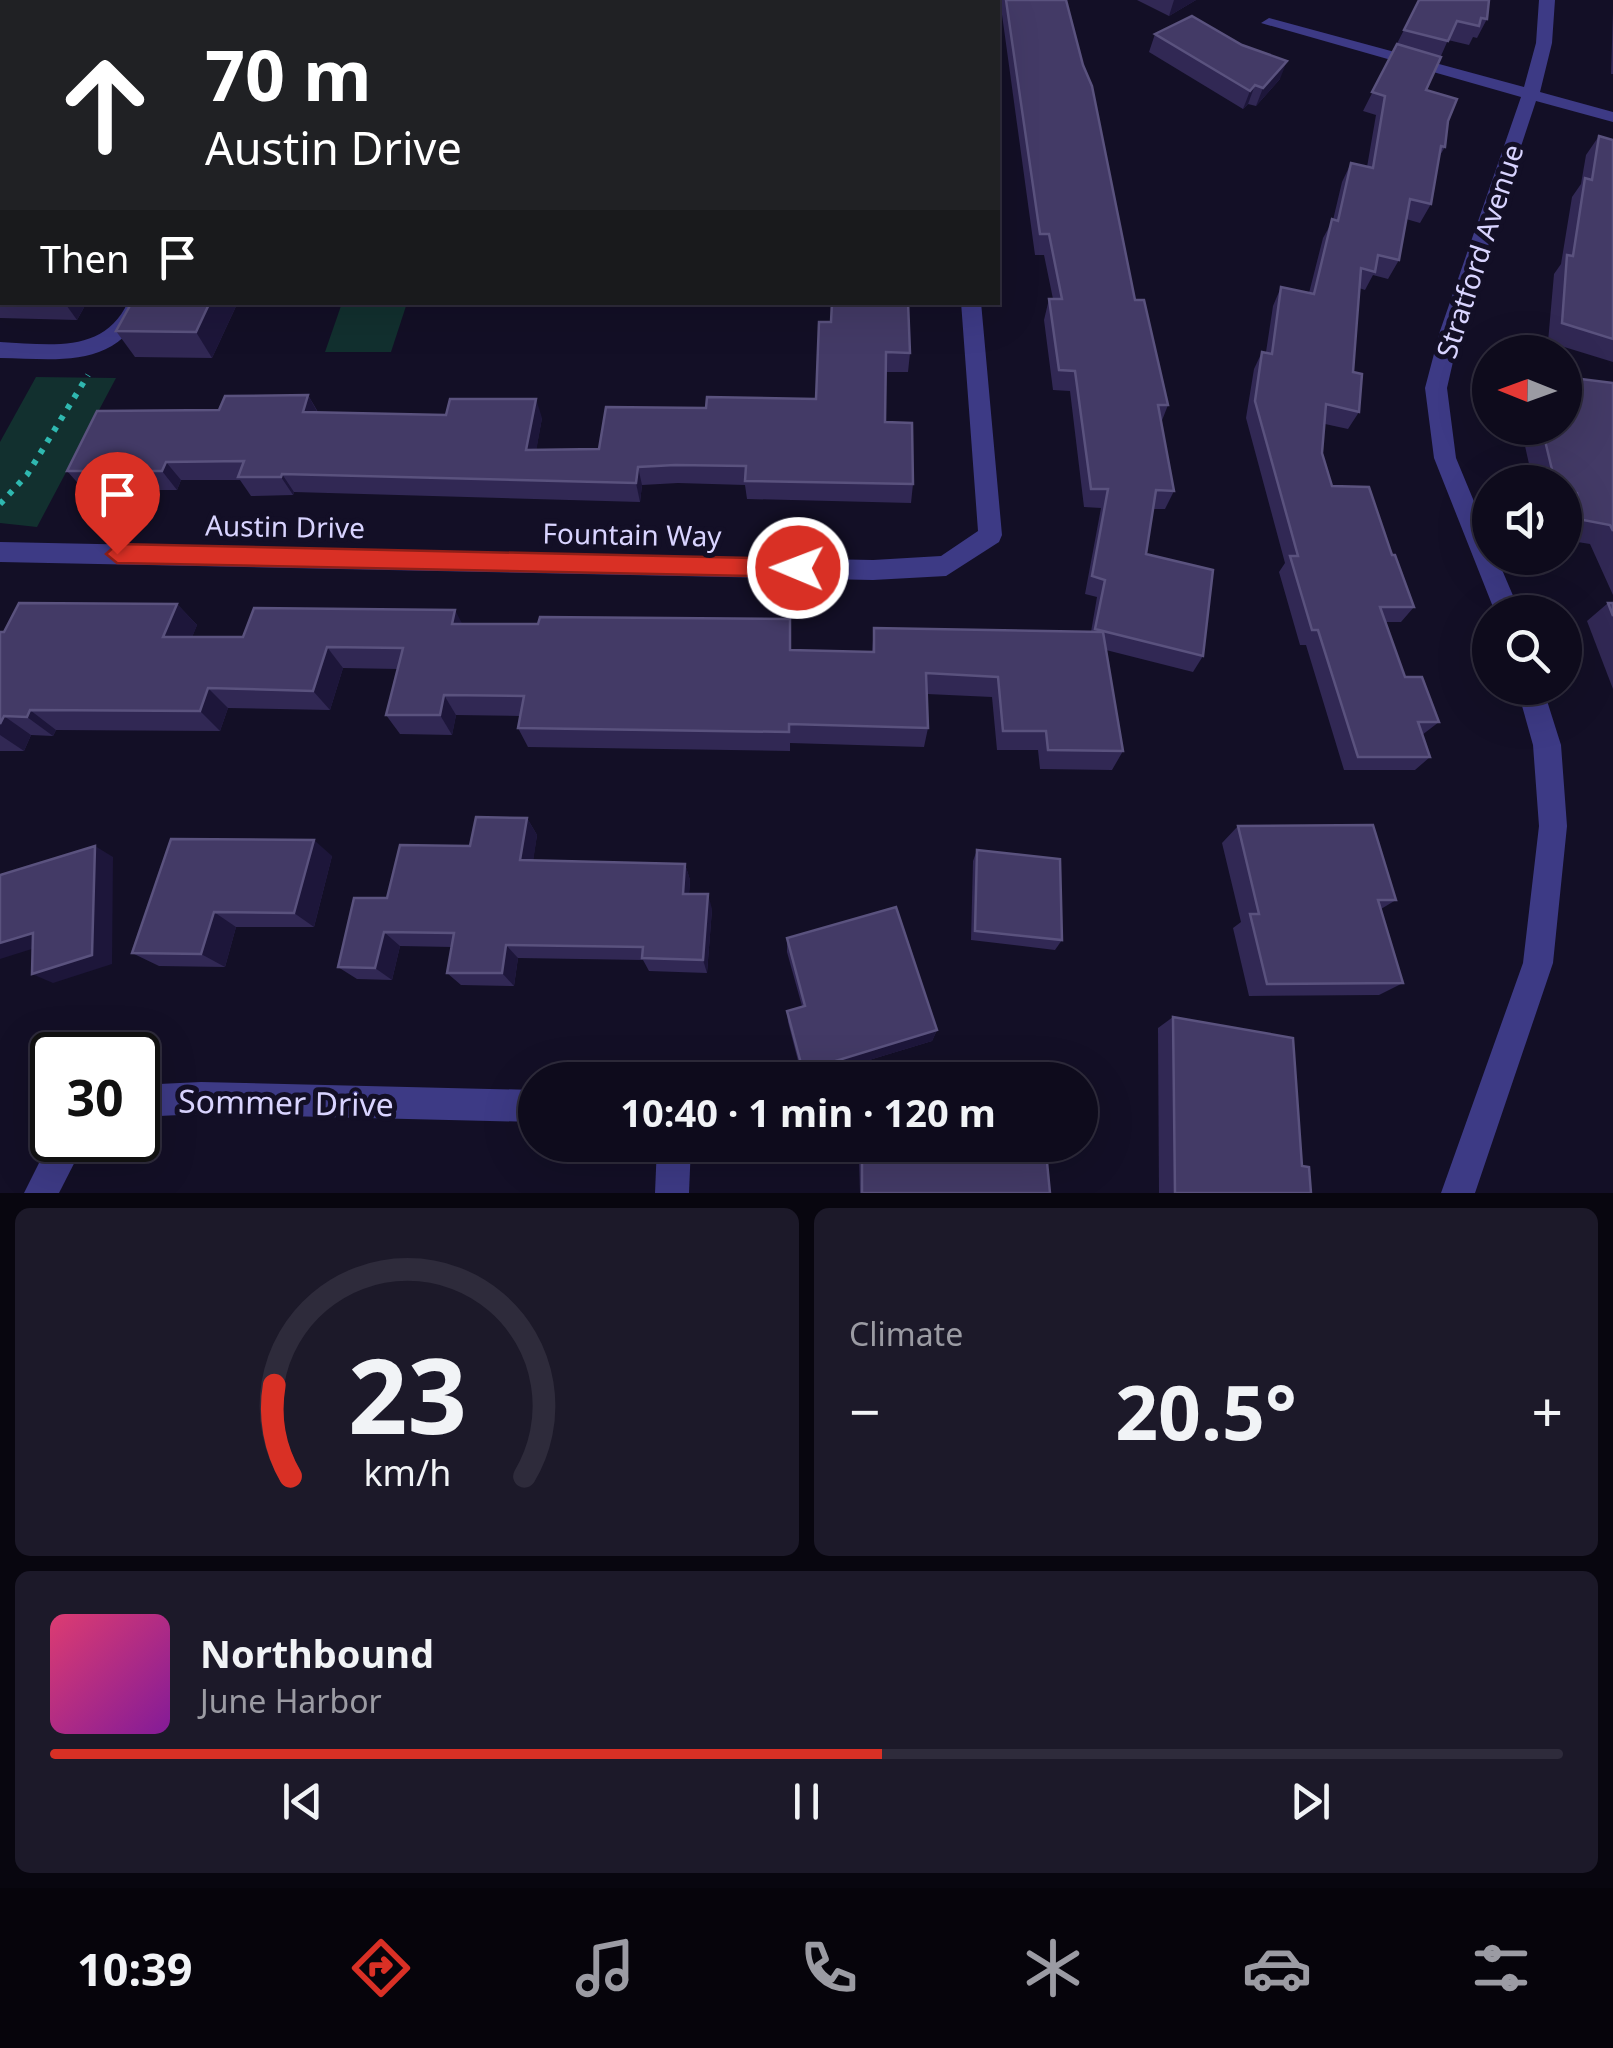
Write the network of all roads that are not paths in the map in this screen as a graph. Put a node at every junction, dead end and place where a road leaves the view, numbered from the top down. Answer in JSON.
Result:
{"nodes":[{"id":1,"x":1547,"y":0,"type":"edge"},
{"id":2,"x":1269,"y":23,"type":"dead end"},
{"id":3,"x":1529,"y":94,"type":"junction"},
{"id":4,"x":1613,"y":117,"type":"edge"},
{"id":5,"x":136,"y":305,"type":"edge"},
{"id":6,"x":971,"y":305,"type":"edge"},
{"id":7,"x":0,"y":350,"type":"edge"},
{"id":8,"x":0,"y":552,"type":"edge"},
{"id":9,"x":390,"y":558,"type":"joint"},
{"id":10,"x":1500,"y":595,"type":"edge"},
{"id":11,"x":1535,"y":705,"type":"edge"},
{"id":12,"x":160,"y":1100,"type":"edge"},
{"id":13,"x":518,"y":1106,"type":"edge"},
{"id":14,"x":57,"y":1162,"type":"edge"},
{"id":15,"x":673,"y":1162,"type":"edge"},
{"id":16,"x":41,"y":1193,"type":"edge"},
{"id":17,"x":672,"y":1193,"type":"edge"},
{"id":18,"x":1458,"y":1193,"type":"edge"}],
"edges":[{"from":1,"to":3,"type":"street","name":"Stratford Avenue"},
{"from":2,"to":3,"type":"street"},
{"from":3,"to":4,"type":"street"},
{"from":3,"to":10,"type":"street","name":"Stratford Avenue"},
{"from":5,"to":7,"type":"street"},
{"from":6,"to":9,"type":"street","name":"Fountain Way"},
{"from":8,"to":9,"type":"street","name":"Austin Drive"},
{"from":11,"to":18,"type":"street"},
{"from":12,"to":13,"type":"street","name":"Sommer Drive"},
{"from":14,"to":16,"type":"street"},
{"from":15,"to":17,"type":"street"}]}
